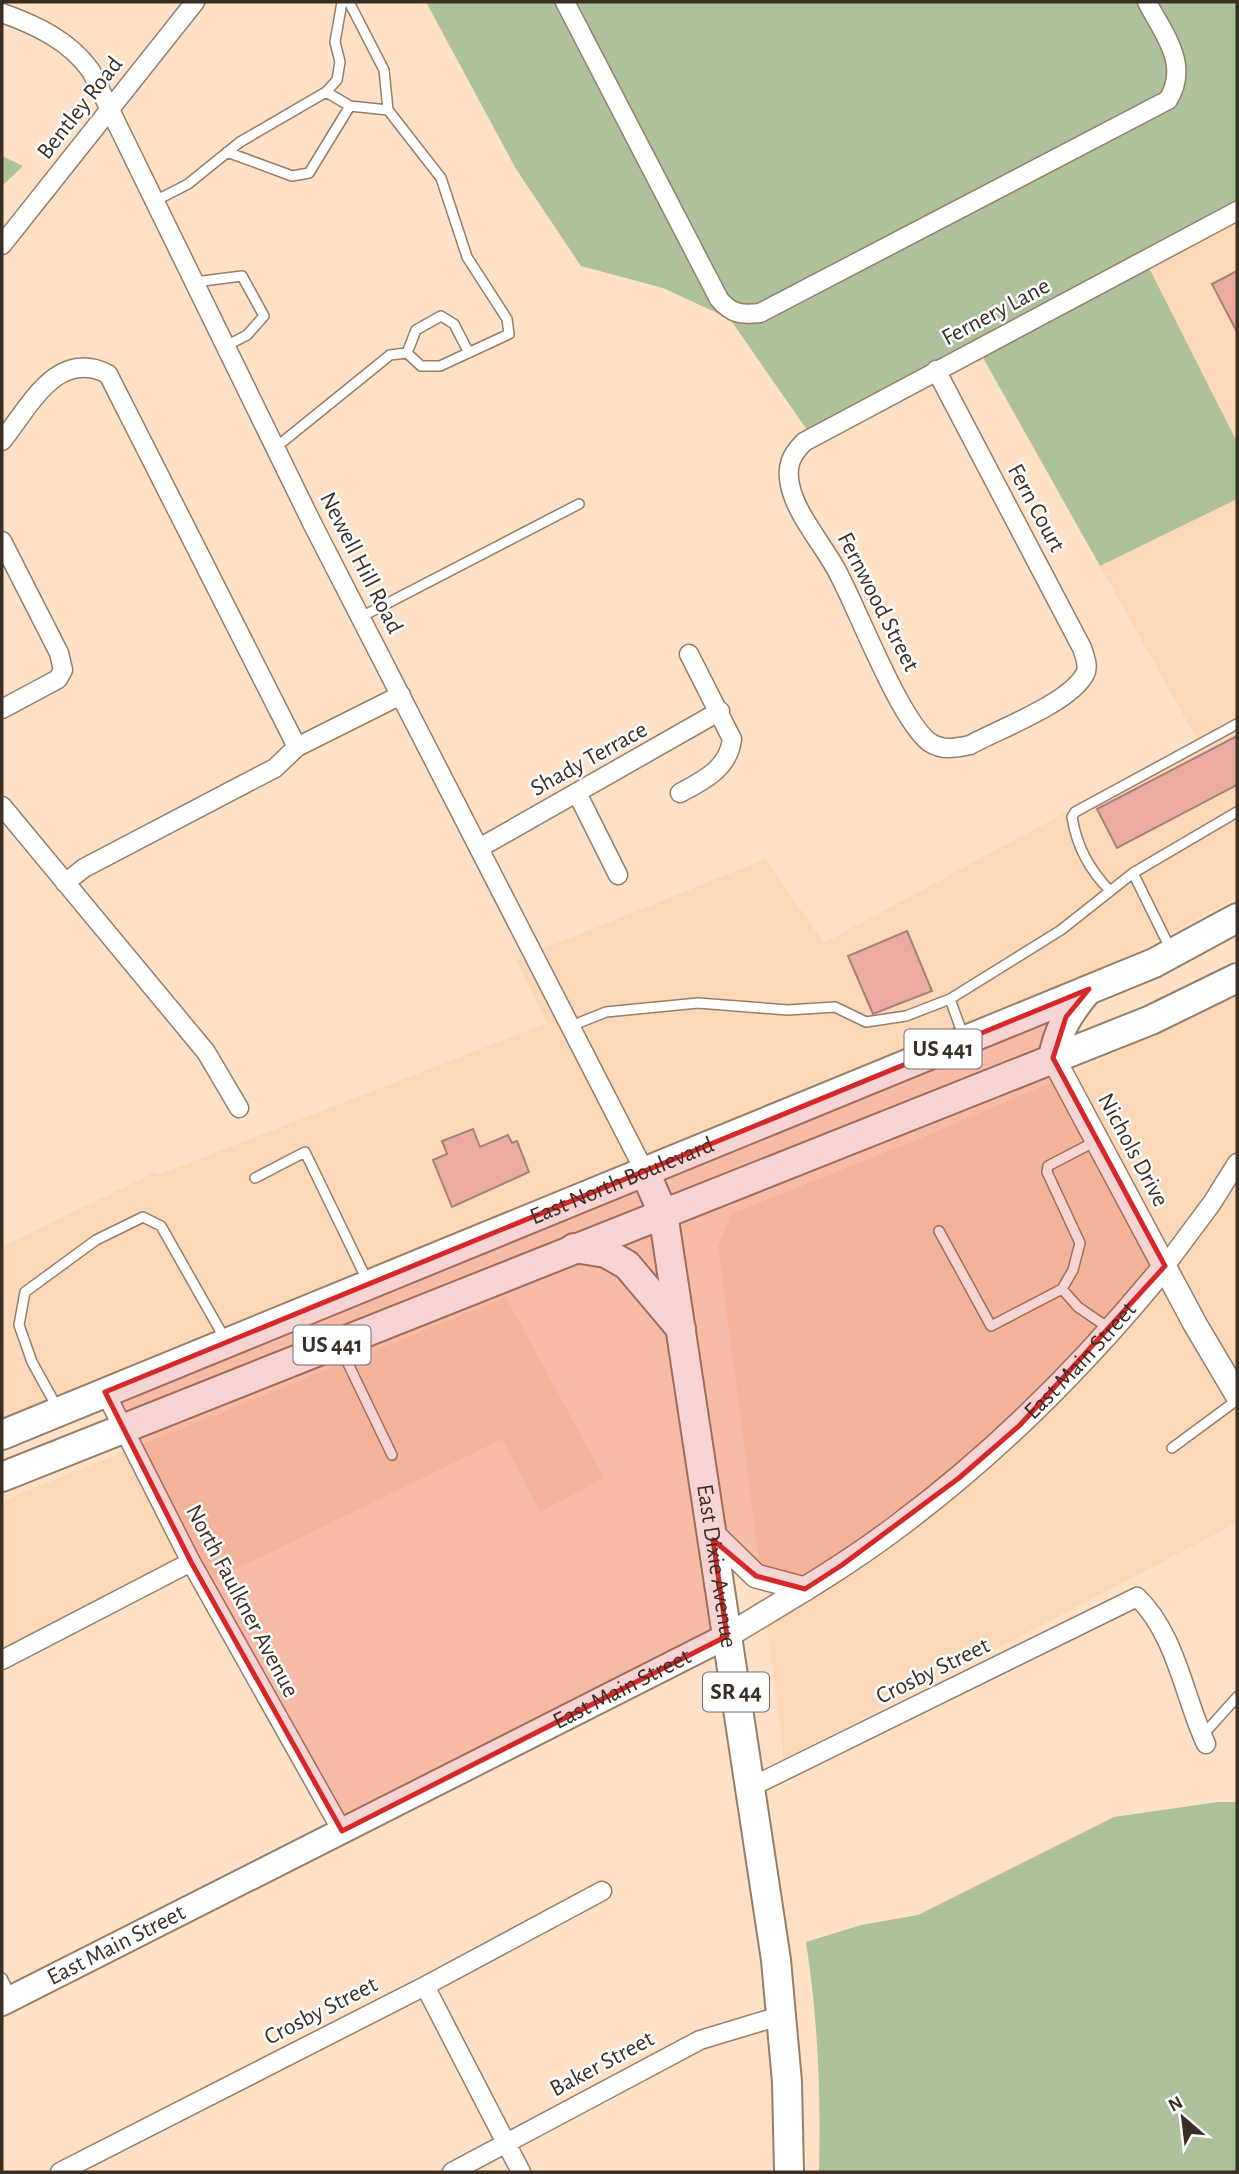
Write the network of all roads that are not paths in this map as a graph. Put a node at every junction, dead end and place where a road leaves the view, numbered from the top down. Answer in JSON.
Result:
{"nodes":[{"id":1,"x":195,"y":2,"type":"edge"},
{"id":2,"x":342,"y":2,"type":"edge"},
{"id":3,"x":349,"y":2,"type":"edge"},
{"id":4,"x":565,"y":2,"type":"edge"},
{"id":5,"x":1147,"y":2,"type":"edge"},
{"id":6,"x":2,"y":13,"type":"edge"},
{"id":7,"x":326,"y":92,"type":"junction"},
{"id":8,"x":350,"y":106,"type":"junction"},
{"id":9,"x":111,"y":109,"type":"junction"},
{"id":10,"x":388,"y":110,"type":"junction"},
{"id":11,"x":227,"y":152,"type":"junction"},
{"id":12,"x":155,"y":201,"type":"junction"},
{"id":13,"x":1237,"y":211,"type":"edge"},
{"id":14,"x":2,"y":246,"type":"edge"},
{"id":15,"x":195,"y":282,"type":"junction"},
{"id":16,"x":226,"y":346,"type":"junction"},
{"id":17,"x":407,"y":353,"type":"junction"},
{"id":18,"x":469,"y":353,"type":"junction"},
{"id":19,"x":936,"y":370,"type":"junction"},
{"id":20,"x":2,"y":441,"type":"edge"},
{"id":21,"x":275,"y":448,"type":"junction"},
{"id":22,"x":788,"y":467,"type":"joint"},
{"id":23,"x":579,"y":504,"type":"dead end"},
{"id":24,"x":2,"y":541,"type":"edge"},
{"id":25,"x":361,"y":617,"type":"junction"},
{"id":26,"x":689,"y":654,"type":"dead end"},
{"id":27,"x":401,"y":695,"type":"junction"},
{"id":28,"x":2,"y":709,"type":"edge"},
{"id":29,"x":720,"y":711,"type":"junction"},
{"id":30,"x":1237,"y":724,"type":"edge"},
{"id":31,"x":297,"y":747,"type":"junction"},
{"id":32,"x":941,"y":748,"type":"joint"},
{"id":33,"x":577,"y":793,"type":"junction"},
{"id":34,"x":680,"y":793,"type":"dead end"},
{"id":35,"x":2,"y":806,"type":"edge"},
{"id":36,"x":1237,"y":813,"type":"edge"},
{"id":37,"x":481,"y":847,"type":"junction"},
{"id":38,"x":1133,"y":873,"type":"junction"},
{"id":39,"x":618,"y":875,"type":"dead end"},
{"id":40,"x":65,"y":883,"type":"junction"},
{"id":41,"x":1110,"y":891,"type":"junction"},
{"id":42,"x":1237,"y":918,"type":"edge"},
{"id":43,"x":1173,"y":953,"type":"junction"},
{"id":44,"x":1237,"y":978,"type":"edge"},
{"id":45,"x":1089,"y":989,"type":"junction"},
{"id":46,"x":950,"y":999,"type":"junction"},
{"id":47,"x":571,"y":1026,"type":"junction"},
{"id":48,"x":965,"y":1040,"type":"junction"},
{"id":49,"x":1053,"y":1058,"type":"junction"},
{"id":50,"x":239,"y":1108,"type":"dead end"},
{"id":51,"x":1097,"y":1140,"type":"junction"},
{"id":52,"x":1237,"y":1163,"type":"edge"},
{"id":53,"x":644,"y":1170,"type":"junction"},
{"id":54,"x":255,"y":1178,"type":"dead end"},
{"id":55,"x":663,"y":1213,"type":"junction"},
{"id":56,"x":940,"y":1231,"type":"dead end"},
{"id":57,"x":573,"y":1248,"type":"junction"},
{"id":58,"x":1165,"y":1266,"type":"junction"},
{"id":59,"x":369,"y":1283,"type":"junction"},
{"id":60,"x":1062,"y":1289,"type":"junction"},
{"id":61,"x":1111,"y":1330,"type":"junction"},
{"id":62,"x":682,"y":1331,"type":"junction"},
{"id":63,"x":226,"y":1342,"type":"junction"},
{"id":64,"x":338,"y":1342,"type":"junction"},
{"id":65,"x":105,"y":1392,"type":"junction"},
{"id":66,"x":1237,"y":1395,"type":"edge"},
{"id":67,"x":1237,"y":1400,"type":"edge"},
{"id":68,"x":59,"y":1411,"type":"junction"},
{"id":69,"x":122,"y":1429,"type":"junction"},
{"id":70,"x":2,"y":1435,"type":"edge"},
{"id":71,"x":1172,"y":1448,"type":"dead end"},
{"id":72,"x":392,"y":1455,"type":"dead end"},
{"id":73,"x":2,"y":1477,"type":"edge"},
{"id":74,"x":713,"y":1534,"type":"junction"},
{"id":75,"x":191,"y":1562,"type":"junction"},
{"id":76,"x":805,"y":1589,"type":"junction"},
{"id":77,"x":727,"y":1636,"type":"junction"},
{"id":78,"x":2,"y":1660,"type":"edge"},
{"id":79,"x":1237,"y":1698,"type":"edge"},
{"id":80,"x":1204,"y":1740,"type":"joint"},
{"id":81,"x":751,"y":1787,"type":"junction"},
{"id":82,"x":342,"y":1831,"type":"junction"},
{"id":83,"x":602,"y":1891,"type":"dead end"},
{"id":84,"x":425,"y":1986,"type":"junction"},
{"id":85,"x":5,"y":1993,"type":"edge"},
{"id":86,"x":783,"y":2015,"type":"junction"},
{"id":87,"x":506,"y":2144,"type":"junction"},
{"id":88,"x":60,"y":2172,"type":"edge"},
{"id":89,"x":452,"y":2172,"type":"edge"},
{"id":90,"x":521,"y":2172,"type":"edge"},
{"id":91,"x":789,"y":2172,"type":"edge"}],
"edges":[{"from":1,"to":9,"type":"street","name":"Bentley Road"},
{"from":2,"to":7,"type":"lane"},
{"from":3,"to":10,"type":"lane"},
{"from":4,"to":5,"type":"street"},
{"from":6,"to":9,"type":"street","name":"Newell Hill Road"},
{"from":7,"to":8,"type":"lane"},
{"from":7,"to":11,"type":"lane"},
{"from":8,"to":10,"type":"lane"},
{"from":8,"to":11,"type":"lane"},
{"from":9,"to":12,"type":"street","name":"Newell Hill Road"},
{"from":9,"to":14,"type":"street","name":"Bentley Road"},
{"from":10,"to":18,"type":"lane"},
{"from":11,"to":12,"type":"lane"},
{"from":12,"to":15,"type":"street","name":"Newell Hill Road"},
{"from":13,"to":19,"type":"street","name":"Fernery Lane"},
{"from":15,"to":16,"type":"street","name":"Newell Hill Road"},
{"from":15,"to":16,"type":"lane"},
{"from":16,"to":21,"type":"street","name":"Newell Hill Road"},
{"from":17,"to":18,"type":"lane"},
{"from":17,"to":18,"type":"lane"},
{"from":17,"to":21,"type":"lane"},
{"from":19,"to":22,"type":"street","name":"Fernery Lane"},
{"from":19,"to":32,"type":"street","name":"Fern Court"},
{"from":20,"to":31,"type":"street"},
{"from":21,"to":25,"type":"street","name":"Newell Hill Road"},
{"from":22,"to":32,"type":"street","name":"Fernwood Street"},
{"from":23,"to":25,"type":"lane"},
{"from":24,"to":28,"type":"street"},
{"from":25,"to":27,"type":"street","name":"Newell Hill Road"},
{"from":26,"to":29,"type":"street"},
{"from":27,"to":31,"type":"street"},
{"from":27,"to":37,"type":"street","name":"Newell Hill Road"},
{"from":29,"to":33,"type":"street","name":"Shady Terrace"},
{"from":29,"to":34,"type":"street"},
{"from":30,"to":41,"type":"lane"},
{"from":31,"to":40,"type":"street"},
{"from":33,"to":37,"type":"street","name":"Shady Terrace"},
{"from":33,"to":39,"type":"street"},
{"from":35,"to":40,"type":"street"},
{"from":36,"to":38,"type":"lane"},
{"from":37,"to":47,"type":"street","name":"Newell Hill Road"},
{"from":38,"to":41,"type":"lane"},
{"from":38,"to":43,"type":"lane"},
{"from":40,"to":50,"type":"street"},
{"from":41,"to":46,"type":"lane"},
{"from":42,"to":43,"type":"main road","name":"East North Boulevard","number":"US 441"},
{"from":43,"to":45,"type":"main road","name":"East North Boulevard","number":"US 441"},
{"from":44,"to":49,"type":"main road","name":"East North Boulevard","number":"US 441"},
{"from":45,"to":48,"type":"main road","name":"East North Boulevard","number":"US 441"},
{"from":45,"to":49,"type":"main road"},
{"from":46,"to":47,"type":"lane"},
{"from":46,"to":48,"type":"lane"},
{"from":47,"to":53,"type":"street","name":"Newell Hill Road"},
{"from":48,"to":53,"type":"main road","name":"East North Boulevard","number":"US 441"},
{"from":49,"to":51,"type":"street","name":"Nichols Drive"},
{"from":49,"to":55,"type":"main road","name":"East North Boulevard","number":"US 441"},
{"from":51,"to":58,"type":"street","name":"Nichols Drive"},
{"from":51,"to":60,"type":"lane"},
{"from":52,"to":58,"type":"street","name":"East Main Street"},
{"from":53,"to":55,"type":"main road","number":"SR 44"},
{"from":53,"to":59,"type":"main road","name":"East North Boulevard","number":"US 441"},
{"from":54,"to":59,"type":"lane"},
{"from":55,"to":57,"type":"main road","name":"East North Boulevard","number":"US 441"},
{"from":55,"to":62,"type":"main road","name":"East Dixie Avenue","number":"SR 44"},
{"from":56,"to":60,"type":"lane"},
{"from":57,"to":62,"type":"main road"},
{"from":57,"to":64,"type":"main road","name":"East North Boulevard","number":"US 441"},
{"from":58,"to":61,"type":"street","name":"East Main Street"},
{"from":58,"to":66,"type":"street","name":"Nichols Drive"},
{"from":59,"to":63,"type":"main road","name":"East North Boulevard","number":"US 441"},
{"from":60,"to":61,"type":"lane"},
{"from":61,"to":76,"type":"street","name":"East Main Street"},
{"from":62,"to":74,"type":"main road","name":"East Dixie Avenue","number":"SR 44"},
{"from":63,"to":65,"type":"main road","name":"East North Boulevard","number":"US 441"},
{"from":63,"to":68,"type":"lane"},
{"from":64,"to":69,"type":"main road","name":"East North Boulevard","number":"US 441"},
{"from":64,"to":72,"type":"lane"},
{"from":65,"to":68,"type":"main road","name":"East North Boulevard","number":"US 441"},
{"from":65,"to":69,"type":"street","name":"North Faulkner Avenue"},
{"from":67,"to":71,"type":"lane"},
{"from":68,"to":70,"type":"main road","name":"East North Boulevard","number":"US 441"},
{"from":69,"to":73,"type":"main road","name":"East North Boulevard","number":"US 441"},
{"from":69,"to":75,"type":"street","name":"North Faulkner Avenue"},
{"from":74,"to":76,"type":"street"},
{"from":74,"to":77,"type":"main road","name":"East Dixie Avenue","number":"SR 44"},
{"from":75,"to":78,"type":"street"},
{"from":75,"to":82,"type":"street","name":"North Faulkner Avenue"},
{"from":76,"to":77,"type":"street","name":"East Main Street"},
{"from":77,"to":81,"type":"main road","name":"East Dixie Avenue","number":"SR 44"},
{"from":77,"to":82,"type":"main road","name":"East Main Street"},
{"from":79,"to":80,"type":"lane"},
{"from":80,"to":81,"type":"street","name":"Crosby Street"},
{"from":81,"to":86,"type":"main road","name":"East Dixie Avenue","number":"SR 44"},
{"from":82,"to":85,"type":"main road","name":"East Main Street"},
{"from":83,"to":84,"type":"street","name":"Crosby Street"},
{"from":84,"to":87,"type":"street"},
{"from":84,"to":88,"type":"street","name":"Crosby Street"},
{"from":86,"to":87,"type":"street","name":"Baker Street"},
{"from":86,"to":91,"type":"main road","name":"East Dixie Avenue","number":"SR 44"},
{"from":87,"to":89,"type":"street","name":"Baker Street"},
{"from":87,"to":90,"type":"street"}]}
